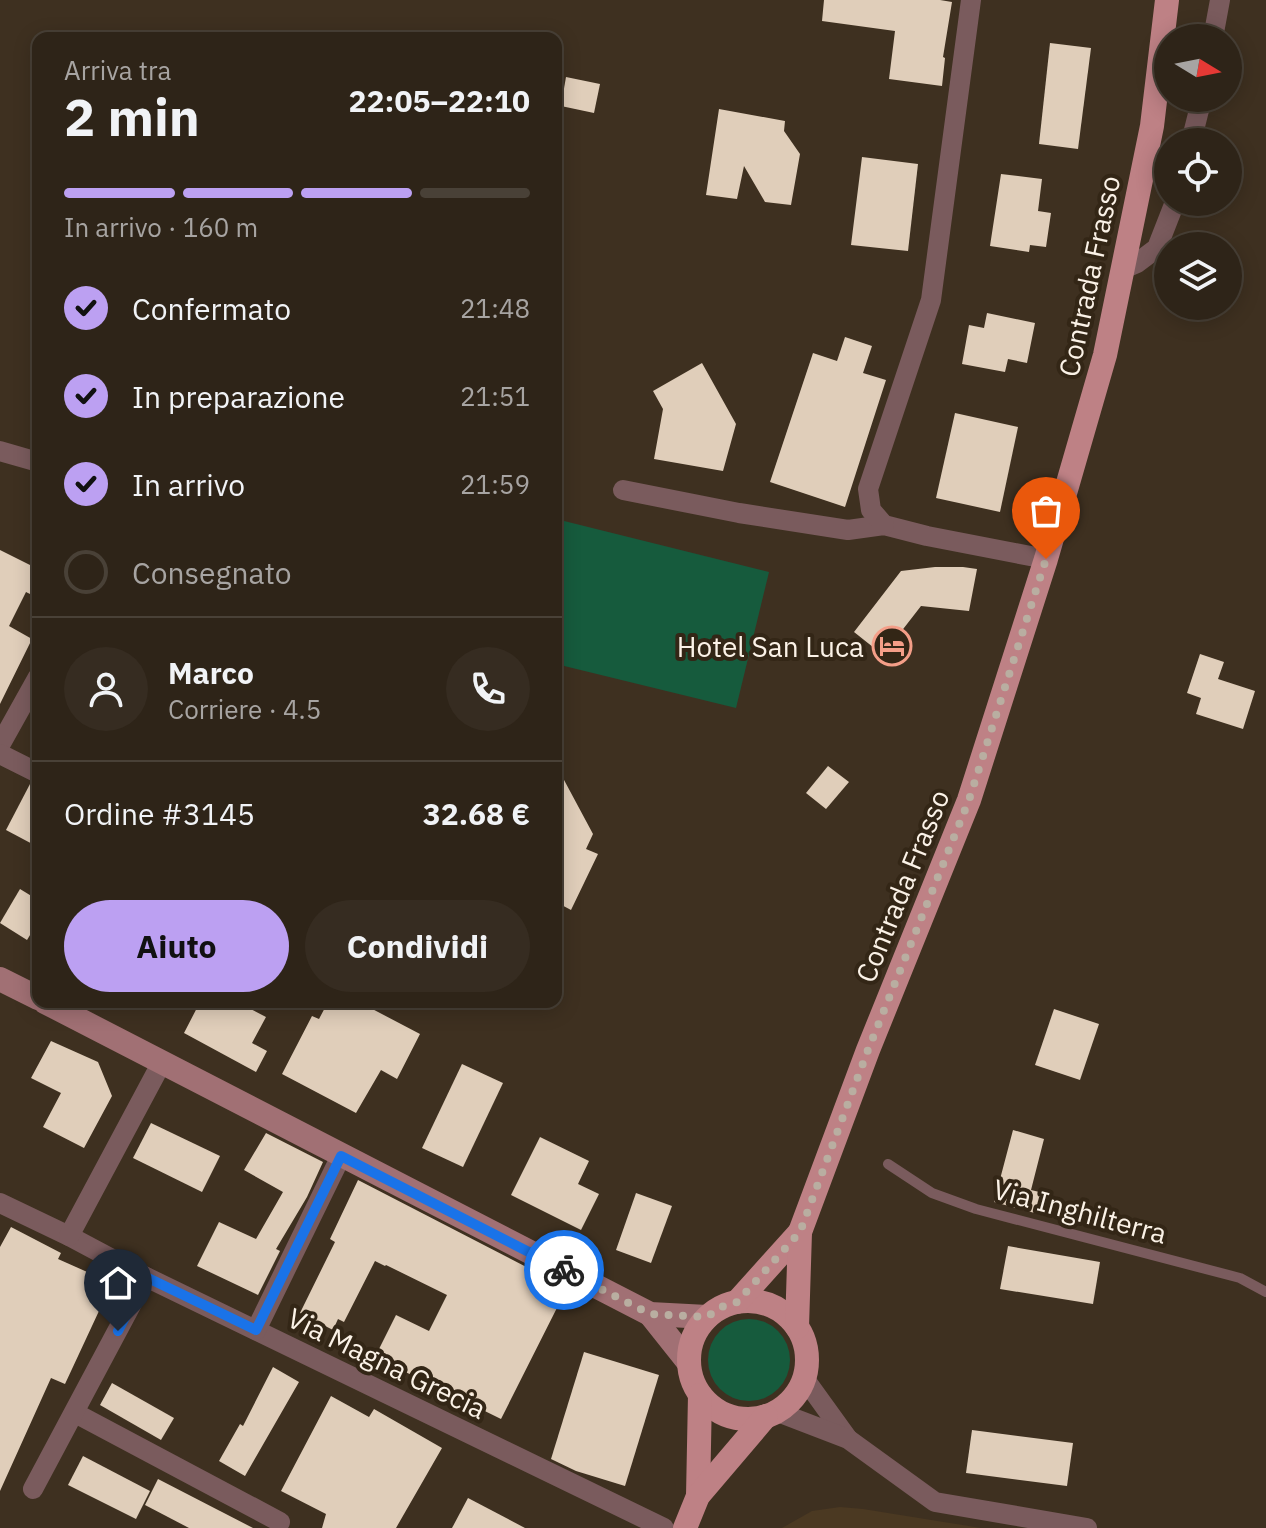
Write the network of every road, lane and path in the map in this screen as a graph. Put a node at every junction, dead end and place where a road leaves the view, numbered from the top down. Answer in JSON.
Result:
{"nodes":[{"id":1,"x":971,"y":0,"type":"edge"},
{"id":2,"x":1167,"y":0,"type":"edge"},
{"id":3,"x":1220,"y":0,"type":"edge"},
{"id":4,"x":1216,"y":24,"type":"edge"},
{"id":5,"x":1170,"y":216,"type":"edge"},
{"id":6,"x":1123,"y":269,"type":"junction"},
{"id":7,"x":0,"y":451,"type":"edge"},
{"id":8,"x":32,"y":460,"type":"edge"},
{"id":9,"x":623,"y":490,"type":"dead end"},
{"id":10,"x":884,"y":525,"type":"junction"},
{"id":11,"x":1046,"y":559,"type":"junction"},
{"id":12,"x":32,"y":688,"type":"edge"},
{"id":13,"x":0,"y":745,"type":"edge"},
{"id":14,"x":0,"y":754,"type":"edge"},
{"id":15,"x":32,"y":770,"type":"edge"},
{"id":16,"x":0,"y":979,"type":"edge"},
{"id":17,"x":32,"y":995,"type":"edge"},
{"id":18,"x":57,"y":1008,"type":"edge"},
{"id":19,"x":162,"y":1062,"type":"junction"},
{"id":20,"x":341,"y":1156,"type":"junction"},
{"id":21,"x":888,"y":1164,"type":"dead end"},
{"id":22,"x":0,"y":1203,"type":"edge"},
{"id":23,"x":800,"y":1232,"type":"junction"},
{"id":24,"x":69,"y":1236,"type":"junction"},
{"id":25,"x":146,"y":1277,"type":"junction"},
{"id":26,"x":1266,"y":1292,"type":"edge"},
{"id":27,"x":737,"y":1302,"type":"junction"},
{"id":28,"x":650,"y":1314,"type":"junction"},
{"id":29,"x":707,"y":1317,"type":"junction"},
{"id":30,"x":797,"y":1327,"type":"junction"},
{"id":31,"x":256,"y":1330,"type":"junction"},
{"id":32,"x":689,"y":1363,"type":"junction"},
{"id":33,"x":804,"y":1378,"type":"junction"},
{"id":34,"x":700,"y":1395,"type":"junction"},
{"id":35,"x":75,"y":1413,"type":"junction"},
{"id":36,"x":770,"y":1414,"type":"junction"},
{"id":37,"x":848,"y":1439,"type":"junction"},
{"id":38,"x":33,"y":1489,"type":"dead end"},
{"id":39,"x":698,"y":1496,"type":"junction"},
{"id":40,"x":280,"y":1522,"type":"dead end"},
{"id":41,"x":664,"y":1528,"type":"edge"},
{"id":42,"x":685,"y":1528,"type":"edge"},
{"id":43,"x":1087,"y":1528,"type":"edge"}],
"edges":[{"from":1,"to":10,"type":"street"},
{"from":2,"to":6,"type":"main road","name":"Contrada Frasso"},
{"from":3,"to":4,"type":"street"},
{"from":5,"to":6,"type":"street"},
{"from":6,"to":11,"type":"main road","name":"Contrada Frasso"},
{"from":7,"to":8,"type":"street"},
{"from":9,"to":10,"type":"street"},
{"from":10,"to":11,"type":"street"},
{"from":11,"to":23,"type":"main road","name":"Contrada Frasso"},
{"from":12,"to":13,"type":"street"},
{"from":14,"to":15,"type":"street"},
{"from":16,"to":17,"type":"street"},
{"from":18,"to":19,"type":"street"},
{"from":19,"to":20,"type":"street"},
{"from":19,"to":24,"type":"street"},
{"from":20,"to":28,"type":"street"},
{"from":20,"to":31,"type":"street"},
{"from":21,"to":26,"type":"lane","name":"Via Inghilterra"},
{"from":22,"to":24,"type":"street","name":"Via Magna Grecia"},
{"from":23,"to":27,"type":"main road","name":"Contrada Frasso"},
{"from":23,"to":30,"type":"main road","name":"Contrada Frasso"},
{"from":24,"to":25,"type":"street","name":"Via Magna Grecia"},
{"from":25,"to":31,"type":"street","name":"Via Magna Grecia"},
{"from":25,"to":35,"type":"street"},
{"from":27,"to":29,"type":"main road"},
{"from":27,"to":30,"type":"main road"},
{"from":28,"to":29,"type":"street"},
{"from":28,"to":32,"type":"street"},
{"from":29,"to":32,"type":"main road"},
{"from":30,"to":33,"type":"main road"},
{"from":31,"to":41,"type":"street","name":"Via Magna Grecia"},
{"from":32,"to":34,"type":"main road"},
{"from":33,"to":36,"type":"main road"},
{"from":33,"to":37,"type":"street"},
{"from":34,"to":36,"type":"main road"},
{"from":34,"to":39,"type":"main road"},
{"from":35,"to":38,"type":"street"},
{"from":35,"to":40,"type":"street"},
{"from":36,"to":37,"type":"street"},
{"from":36,"to":39,"type":"main road"},
{"from":37,"to":43,"type":"street"},
{"from":39,"to":42,"type":"main road"}]}
